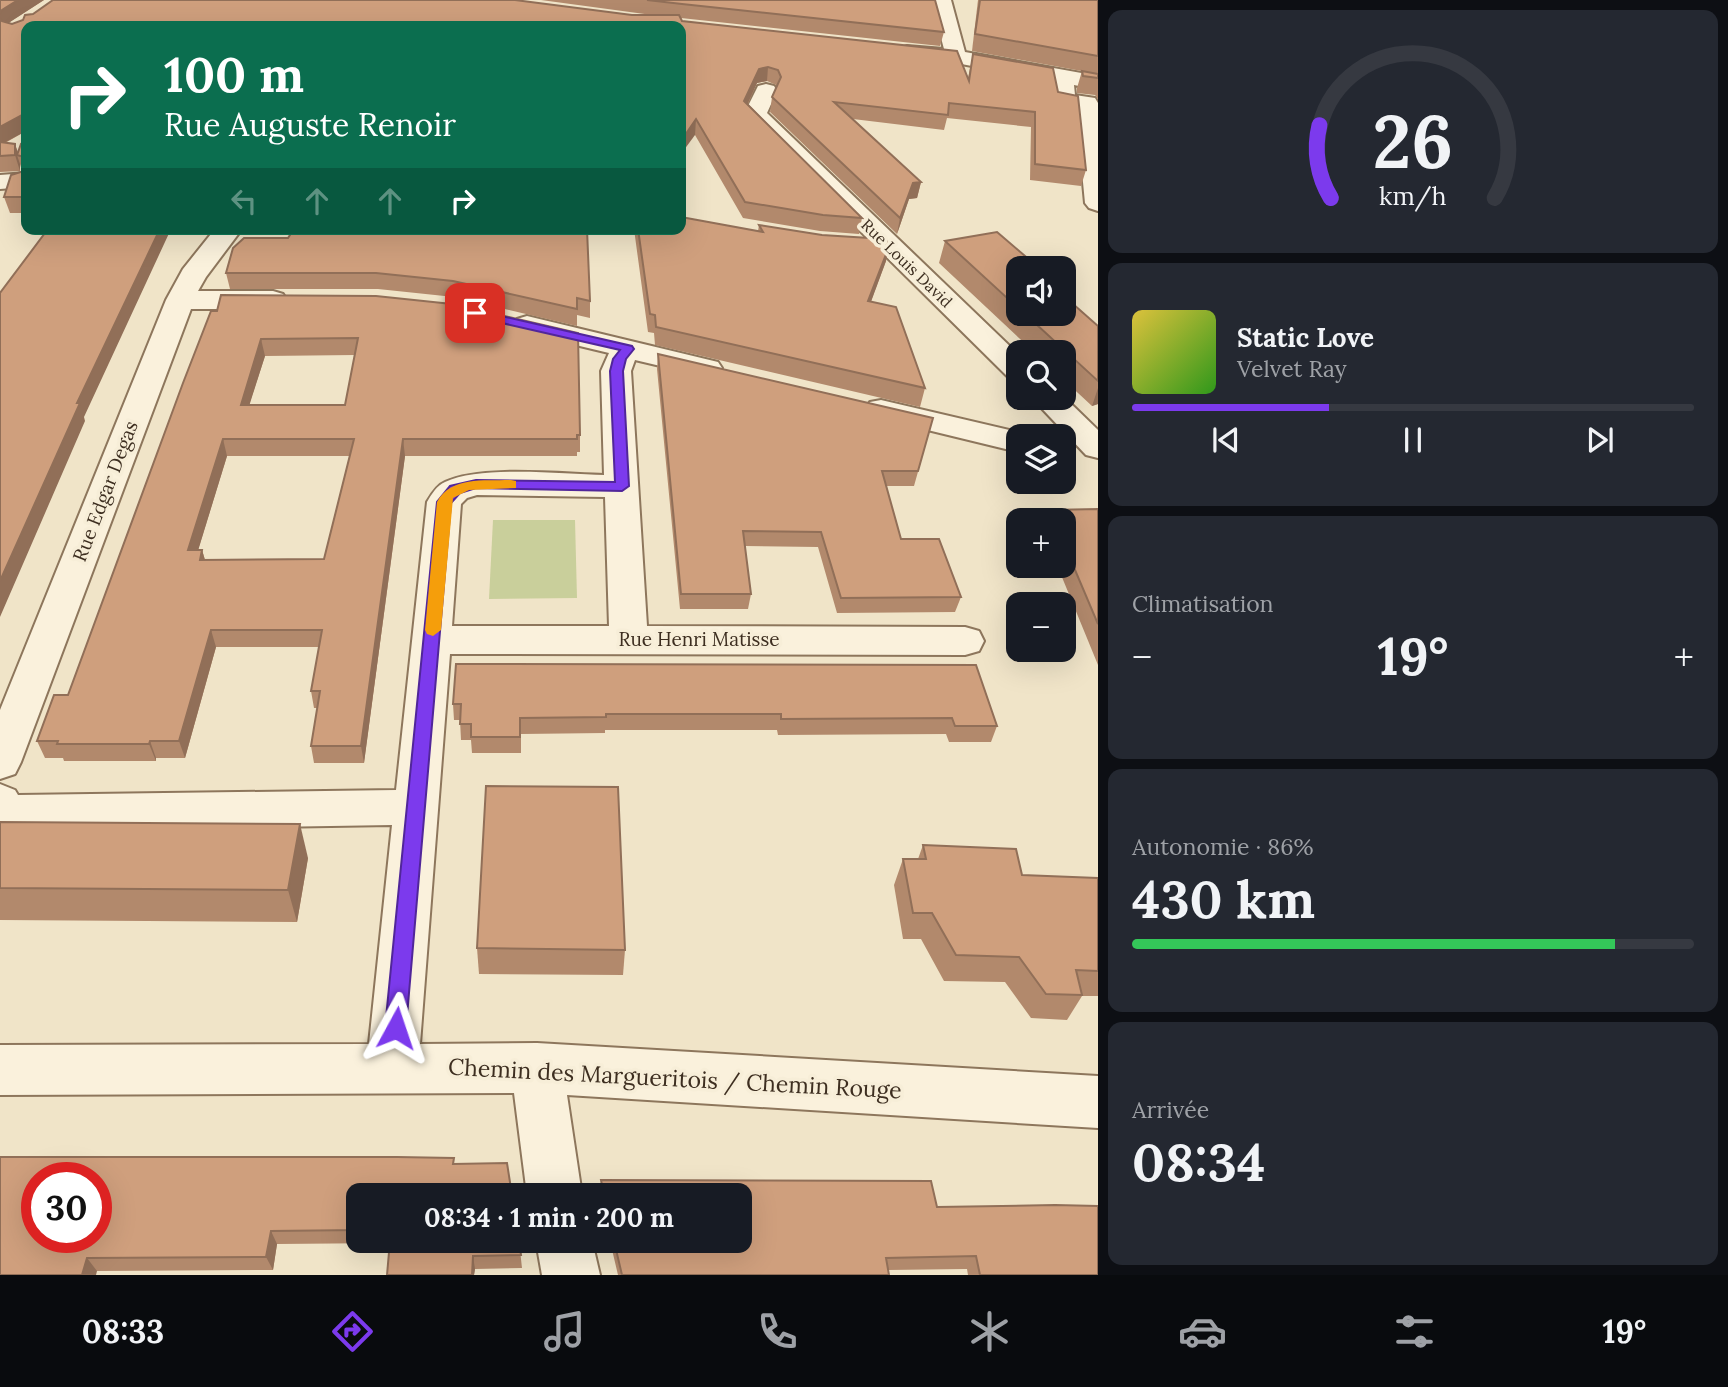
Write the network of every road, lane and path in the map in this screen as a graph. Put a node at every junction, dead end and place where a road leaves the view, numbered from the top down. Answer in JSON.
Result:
{"nodes":[{"id":1,"x":942,"y":0,"type":"edge"},
{"id":2,"x":883,"y":49,"type":"edge"},
{"id":3,"x":957,"y":57,"type":"junction"},
{"id":4,"x":1063,"y":76,"type":"junction"},
{"id":5,"x":1098,"y":83,"type":"edge"},
{"id":6,"x":766,"y":91,"type":"dead end"},
{"id":7,"x":21,"y":181,"type":"edge"},
{"id":8,"x":0,"y":183,"type":"edge"},
{"id":9,"x":1097,"y":203,"type":"edge"},
{"id":10,"x":224,"y":235,"type":"edge"},
{"id":11,"x":857,"y":246,"type":"edge"},
{"id":12,"x":891,"y":246,"type":"junction"},
{"id":13,"x":180,"y":300,"type":"junction"},
{"id":14,"x":302,"y":300,"type":"edge"},
{"id":15,"x":500,"y":319,"type":"edge"},
{"id":16,"x":628,"y":349,"type":"junction"},
{"id":17,"x":1006,"y":358,"type":"edge"},
{"id":18,"x":734,"y":374,"type":"edge"},
{"id":19,"x":855,"y":403,"type":"edge"},
{"id":20,"x":1059,"y":410,"type":"edge"},
{"id":21,"x":1006,"y":439,"type":"edge"},
{"id":22,"x":1098,"y":449,"type":"edge"},
{"id":23,"x":1076,"y":456,"type":"edge"},
{"id":24,"x":1098,"y":461,"type":"edge"},
{"id":25,"x":622,"y":486,"type":"junction"},
{"id":26,"x":629,"y":639,"type":"junction"},
{"id":27,"x":432,"y":640,"type":"junction"},
{"id":28,"x":965,"y":641,"type":"dead end"},
{"id":29,"x":0,"y":762,"type":"edge"},
{"id":30,"x":0,"y":802,"type":"edge"},
{"id":31,"x":414,"y":807,"type":"junction"},
{"id":32,"x":392,"y":1068,"type":"junction"},
{"id":33,"x":537,"y":1068,"type":"junction"},
{"id":34,"x":0,"y":1070,"type":"edge"},
{"id":35,"x":1098,"y":1102,"type":"edge"},
{"id":36,"x":552,"y":1183,"type":"edge"},
{"id":37,"x":566,"y":1253,"type":"edge"},
{"id":38,"x":571,"y":1275,"type":"edge"}],
"edges":[{"from":1,"to":3,"type":"street"},
{"from":2,"to":3,"type":"street"},
{"from":3,"to":4,"type":"street"},
{"from":4,"to":5,"type":"street"},
{"from":4,"to":9,"type":"street"},
{"from":6,"to":12,"type":"street","name":"Rue Louis David"},
{"from":7,"to":8,"type":"street"},
{"from":10,"to":13,"type":"street","name":"Rue Edgar Degas"},
{"from":11,"to":12,"type":"street"},
{"from":12,"to":17,"type":"street","name":"Rue Louis David"},
{"from":13,"to":14,"type":"street"},
{"from":13,"to":29,"type":"street","name":"Rue Edgar Degas"},
{"from":15,"to":16,"type":"street"},
{"from":16,"to":18,"type":"street"},
{"from":16,"to":25,"type":"street"},
{"from":19,"to":21,"type":"street"},
{"from":20,"to":22,"type":"street"},
{"from":23,"to":24,"type":"street"},
{"from":25,"to":26,"type":"street"},
{"from":25,"to":27,"type":"street"},
{"from":26,"to":27,"type":"street","name":"Rue Henri Matisse"},
{"from":26,"to":28,"type":"street","name":"Rue Henri Matisse"},
{"from":27,"to":31,"type":"street"},
{"from":30,"to":31,"type":"street"},
{"from":31,"to":32,"type":"street"},
{"from":32,"to":33,"type":"street","name":"Chemin des Margueritois / Chemin Rouge"},
{"from":32,"to":34,"type":"street","name":"Chemin des Margueritois / Chemin Rouge"},
{"from":33,"to":35,"type":"street","name":"Chemin des Margueritois / Chemin Rouge"},
{"from":33,"to":36,"type":"street"},
{"from":37,"to":38,"type":"street"}]}
